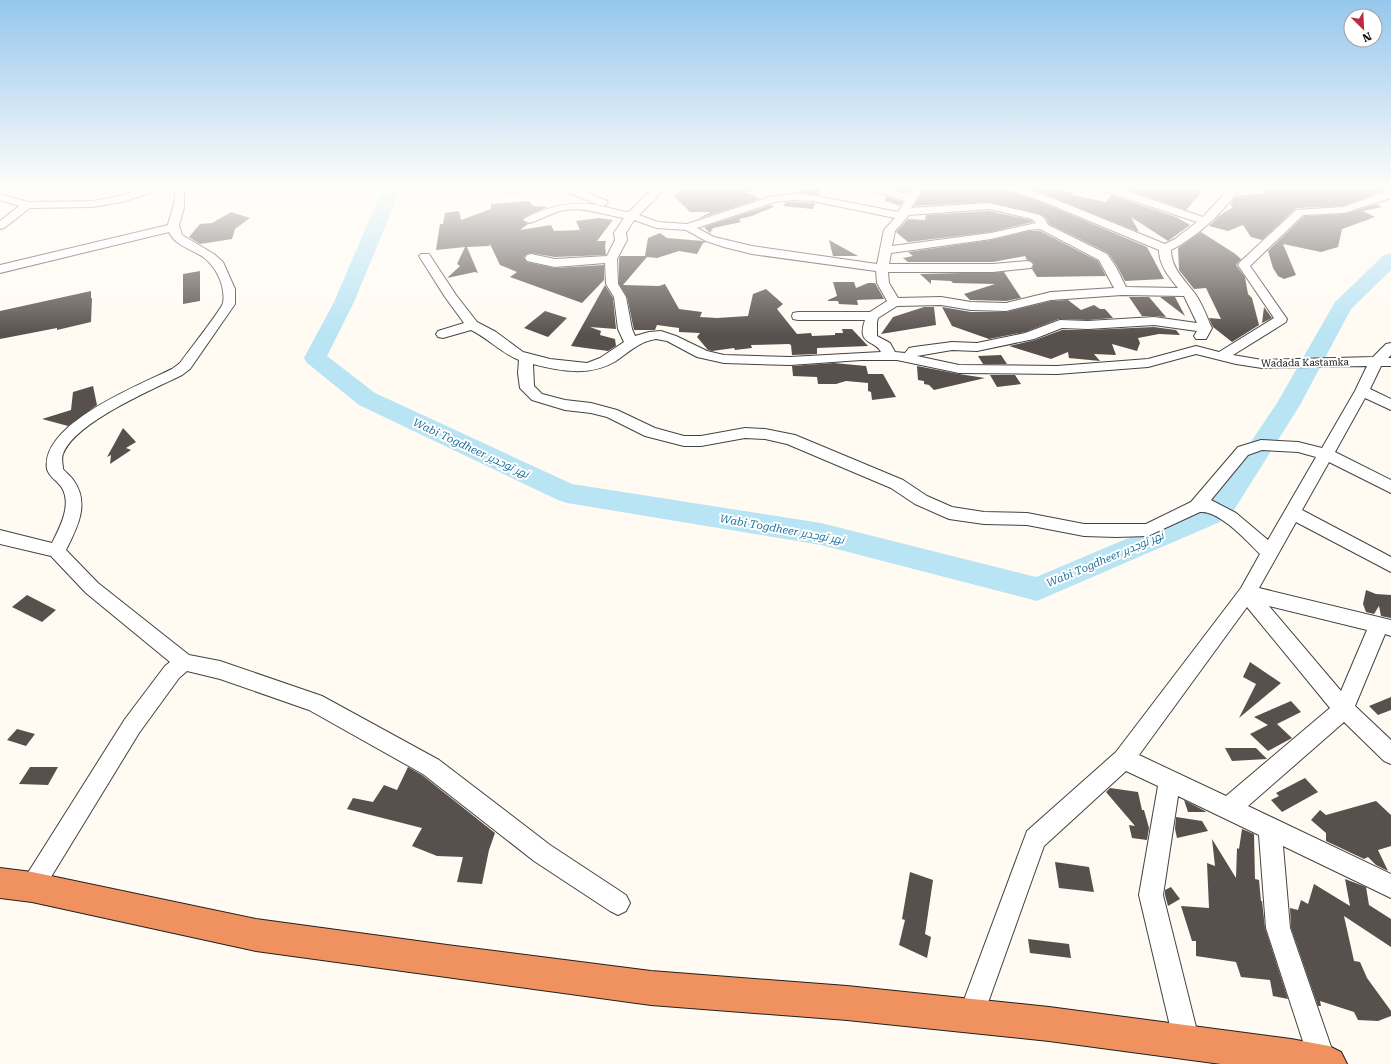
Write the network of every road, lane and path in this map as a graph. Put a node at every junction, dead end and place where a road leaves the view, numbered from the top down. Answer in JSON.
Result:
{"nodes":[{"id":1,"x":138,"y":236,"type":"edge"},
{"id":2,"x":177,"y":236,"type":"edge"},
{"id":3,"x":620,"y":236,"type":"edge"},
{"id":4,"x":704,"y":236,"type":"edge"},
{"id":5,"x":889,"y":236,"type":"edge"},
{"id":6,"x":992,"y":236,"type":"edge"},
{"id":7,"x":1061,"y":236,"type":"edge"},
{"id":8,"x":1135,"y":236,"type":"edge"},
{"id":9,"x":1186,"y":236,"type":"edge"},
{"id":10,"x":1275,"y":236,"type":"edge"},
{"id":11,"x":1165,"y":248,"type":"junction"},
{"id":12,"x":886,"y":250,"type":"junction"},
{"id":13,"x":425,"y":256,"type":"dead end"},
{"id":14,"x":531,"y":258,"type":"dead end"},
{"id":15,"x":611,"y":259,"type":"junction"},
{"id":16,"x":1027,"y":266,"type":"dead end"},
{"id":17,"x":882,"y":268,"type":"junction"},
{"id":18,"x":0,"y":269,"type":"edge"},
{"id":19,"x":1122,"y":291,"type":"junction"},
{"id":20,"x":1187,"y":292,"type":"junction"},
{"id":21,"x":894,"y":302,"type":"junction"},
{"id":22,"x":798,"y":316,"type":"dead end"},
{"id":23,"x":873,"y":316,"type":"junction"},
{"id":24,"x":472,"y":325,"type":"junction"},
{"id":25,"x":1205,"y":328,"type":"junction"},
{"id":26,"x":443,"y":334,"type":"dead end"},
{"id":27,"x":631,"y":343,"type":"junction"},
{"id":28,"x":1391,"y":347,"type":"edge"},
{"id":29,"x":1196,"y":350,"type":"junction"},
{"id":30,"x":1222,"y":356,"type":"junction"},
{"id":31,"x":886,"y":357,"type":"junction"},
{"id":32,"x":526,"y":358,"type":"junction"},
{"id":33,"x":908,"y":358,"type":"junction"},
{"id":34,"x":1383,"y":362,"type":"edge"},
{"id":35,"x":1362,"y":391,"type":"junction"},
{"id":36,"x":1391,"y":405,"type":"edge"},
{"id":37,"x":1326,"y":454,"type":"junction"},
{"id":38,"x":1391,"y":487,"type":"edge"},
{"id":39,"x":1197,"y":506,"type":"junction"},
{"id":40,"x":1293,"y":513,"type":"junction"},
{"id":41,"x":0,"y":537,"type":"edge"},
{"id":42,"x":57,"y":551,"type":"junction"},
{"id":43,"x":1270,"y":552,"type":"junction"},
{"id":44,"x":1391,"y":565,"type":"edge"},
{"id":45,"x":1247,"y":593,"type":"junction"},
{"id":46,"x":1385,"y":626,"type":"edge"},
{"id":47,"x":184,"y":662,"type":"junction"},
{"id":48,"x":1344,"y":709,"type":"junction"},
{"id":49,"x":1391,"y":754,"type":"edge"},
{"id":50,"x":1124,"y":759,"type":"junction"},
{"id":51,"x":1170,"y":781,"type":"junction"},
{"id":52,"x":1228,"y":809,"type":"junction"},
{"id":53,"x":1270,"y":828,"type":"junction"},
{"id":54,"x":0,"y":883,"type":"edge"},
{"id":55,"x":1391,"y":886,"type":"edge"},
{"id":56,"x":32,"y":887,"type":"junction"},
{"id":57,"x":618,"y":903,"type":"dead end"},
{"id":58,"x":971,"y":1016,"type":"junction"},
{"id":59,"x":1187,"y":1043,"type":"junction"},
{"id":60,"x":1327,"y":1064,"type":"edge"}],
"edges":[{"from":1,"to":18,"type":"street"},
{"from":2,"to":42,"type":"street"},
{"from":3,"to":15,"type":"street"},
{"from":4,"to":17,"type":"street"},
{"from":5,"to":12,"type":"street"},
{"from":6,"to":12,"type":"street"},
{"from":7,"to":19,"type":"street"},
{"from":8,"to":11,"type":"street"},
{"from":9,"to":11,"type":"street"},
{"from":10,"to":30,"type":"street"},
{"from":11,"to":20,"type":"street"},
{"from":12,"to":17,"type":"street"},
{"from":13,"to":24,"type":"street"},
{"from":14,"to":15,"type":"street"},
{"from":15,"to":27,"type":"street"},
{"from":16,"to":17,"type":"street"},
{"from":17,"to":21,"type":"street"},
{"from":19,"to":20,"type":"street"},
{"from":19,"to":21,"type":"street"},
{"from":20,"to":25,"type":"street"},
{"from":21,"to":23,"type":"street"},
{"from":22,"to":23,"type":"street"},
{"from":23,"to":31,"type":"street"},
{"from":24,"to":26,"type":"street"},
{"from":24,"to":32,"type":"street"},
{"from":25,"to":29,"type":"street"},
{"from":25,"to":33,"type":"street"},
{"from":27,"to":31,"type":"street"},
{"from":27,"to":32,"type":"street"},
{"from":28,"to":34,"type":"street"},
{"from":29,"to":30,"type":"street","name":"Wadada Kastamka"},
{"from":29,"to":33,"type":"street"},
{"from":30,"to":34,"type":"street","name":"Wadada Kastamka"},
{"from":31,"to":33,"type":"street"},
{"from":32,"to":39,"type":"street"},
{"from":34,"to":35,"type":"street"},
{"from":35,"to":36,"type":"street"},
{"from":35,"to":37,"type":"street"},
{"from":37,"to":38,"type":"street"},
{"from":37,"to":39,"type":"street"},
{"from":37,"to":40,"type":"street"},
{"from":39,"to":43,"type":"street"},
{"from":40,"to":43,"type":"street"},
{"from":40,"to":44,"type":"street"},
{"from":41,"to":42,"type":"street"},
{"from":42,"to":47,"type":"street"},
{"from":43,"to":45,"type":"street"},
{"from":45,"to":46,"type":"street"},
{"from":45,"to":48,"type":"street"},
{"from":45,"to":50,"type":"street"},
{"from":46,"to":48,"type":"street"},
{"from":47,"to":56,"type":"street"},
{"from":47,"to":57,"type":"street"},
{"from":48,"to":49,"type":"street"},
{"from":48,"to":52,"type":"street"},
{"from":50,"to":51,"type":"street"},
{"from":50,"to":58,"type":"street"},
{"from":51,"to":52,"type":"street"},
{"from":51,"to":59,"type":"street"},
{"from":52,"to":53,"type":"street"},
{"from":53,"to":55,"type":"street"},
{"from":53,"to":60,"type":"street"},
{"from":54,"to":56,"type":"highway"},
{"from":56,"to":58,"type":"highway"},
{"from":58,"to":59,"type":"highway"},
{"from":59,"to":60,"type":"highway"}]}
